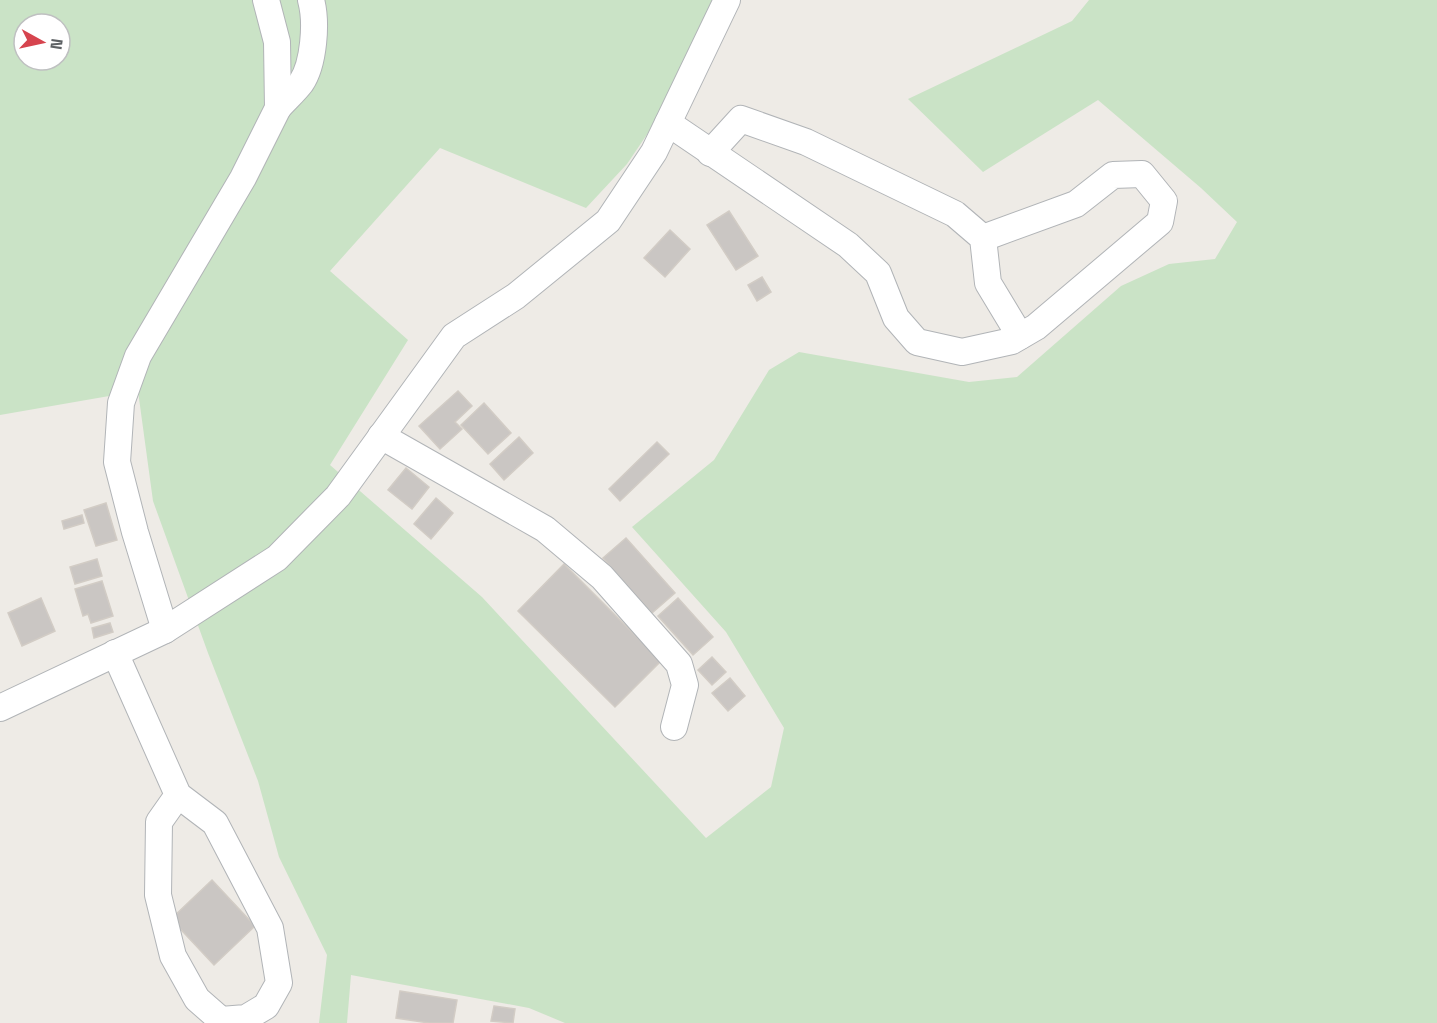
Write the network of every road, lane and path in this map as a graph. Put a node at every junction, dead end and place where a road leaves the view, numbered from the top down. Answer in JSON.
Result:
{"nodes":[{"id":1,"x":266,"y":0,"type":"edge"},
{"id":2,"x":311,"y":0,"type":"edge"},
{"id":3,"x":727,"y":0,"type":"edge"},
{"id":4,"x":278,"y":108,"type":"junction"},
{"id":5,"x":668,"y":123,"type":"junction"},
{"id":6,"x":710,"y":153,"type":"junction"},
{"id":7,"x":983,"y":238,"type":"junction"},
{"id":8,"x":1020,"y":336,"type":"junction"},
{"id":9,"x":381,"y":436,"type":"junction"},
{"id":10,"x":165,"y":630,"type":"junction"},
{"id":11,"x":115,"y":653,"type":"junction"},
{"id":12,"x":0,"y":708,"type":"edge"},
{"id":13,"x":674,"y":727,"type":"dead end"},
{"id":14,"x":178,"y":795,"type":"junction"},
{"id":15,"x":199,"y":1011,"type":"edge"},
{"id":16,"x":271,"y":1014,"type":"edge"}],
"edges":[{"from":1,"to":4,"type":"street"},
{"from":2,"to":4,"type":"street"},
{"from":3,"to":5,"type":"street"},
{"from":4,"to":10,"type":"street"},
{"from":5,"to":6,"type":"street"},
{"from":5,"to":9,"type":"street"},
{"from":6,"to":7,"type":"street"},
{"from":6,"to":8,"type":"street"},
{"from":7,"to":8,"type":"street"},
{"from":7,"to":8,"type":"street"},
{"from":9,"to":10,"type":"street"},
{"from":9,"to":13,"type":"street"},
{"from":10,"to":11,"type":"street"},
{"from":11,"to":12,"type":"street"},
{"from":11,"to":14,"type":"street"},
{"from":14,"to":15,"type":"street"},
{"from":14,"to":16,"type":"street"},
{"from":15,"to":16,"type":"street"}]}
